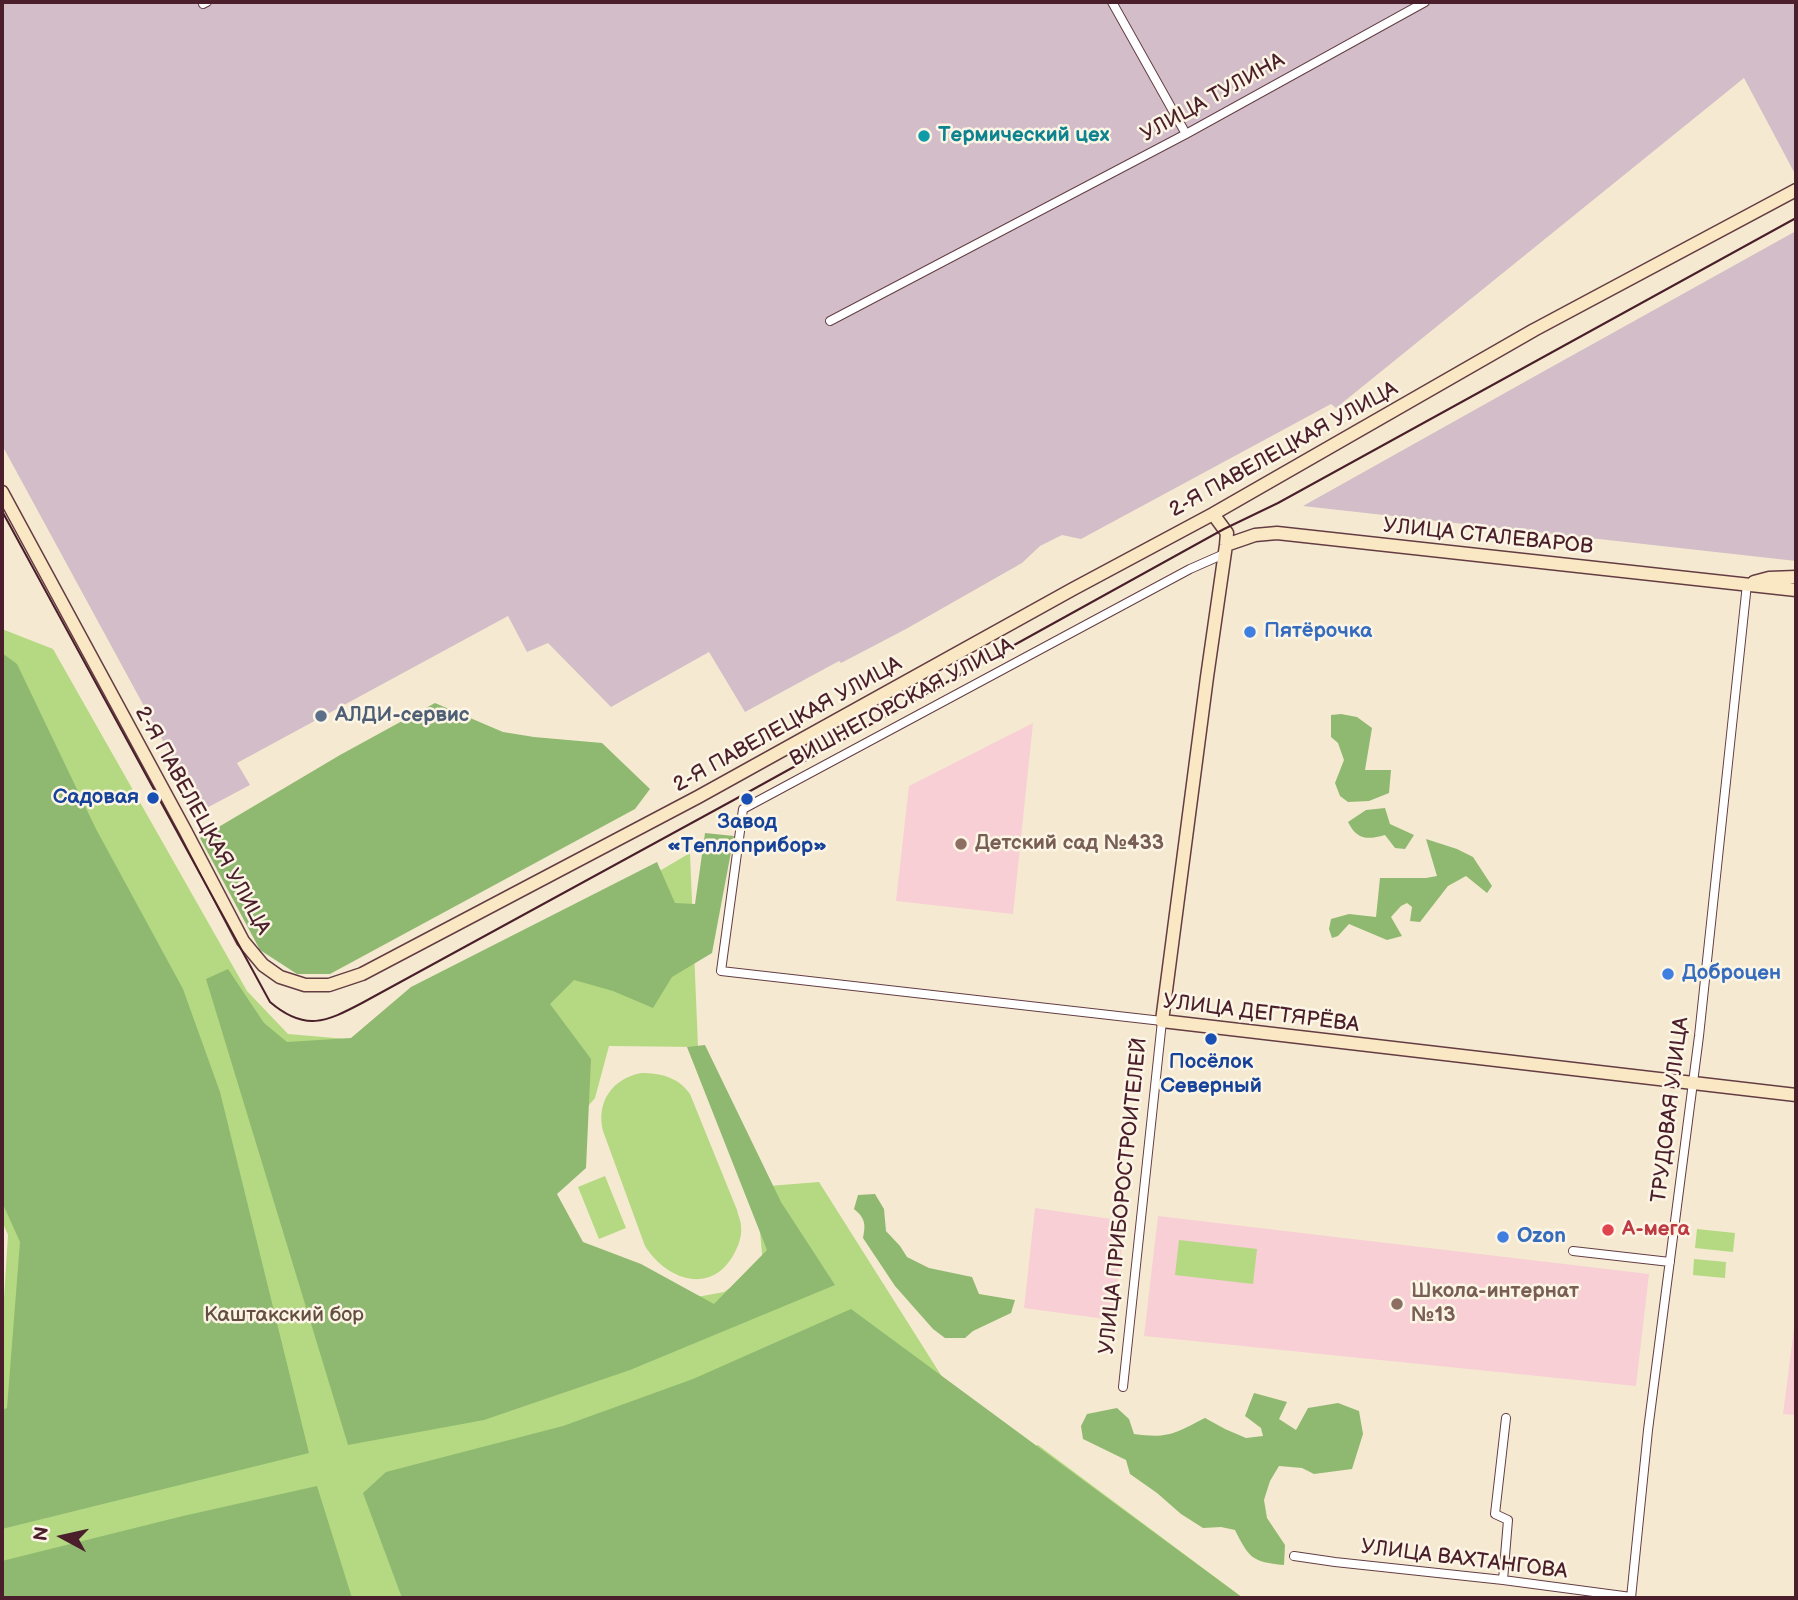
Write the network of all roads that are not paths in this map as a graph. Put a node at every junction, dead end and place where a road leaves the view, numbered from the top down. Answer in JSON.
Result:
{"nodes":[{"id":1,"x":1112,"y":2,"type":"edge"},
{"id":2,"x":1425,"y":2,"type":"edge"},
{"id":3,"x":1185,"y":134,"type":"junction"},
{"id":4,"x":1796,"y":190,"type":"edge"},
{"id":5,"x":830,"y":321,"type":"dead end"},
{"id":6,"x":2,"y":492,"type":"edge"},
{"id":7,"x":1213,"y":514,"type":"junction"},
{"id":8,"x":1225,"y":550,"type":"junction"},
{"id":9,"x":1796,"y":577,"type":"edge"},
{"id":10,"x":1747,"y":584,"type":"junction"},
{"id":11,"x":1796,"y":590,"type":"edge"},
{"id":12,"x":721,"y":971,"type":"joint"},
{"id":13,"x":1162,"y":1021,"type":"junction"},
{"id":14,"x":1692,"y":1083,"type":"junction"},
{"id":15,"x":1796,"y":1095,"type":"edge"},
{"id":16,"x":1573,"y":1251,"type":"dead end"},
{"id":17,"x":1670,"y":1262,"type":"junction"},
{"id":18,"x":1123,"y":1387,"type":"dead end"},
{"id":19,"x":1506,"y":1418,"type":"dead end"},
{"id":20,"x":1294,"y":1556,"type":"dead end"},
{"id":21,"x":1503,"y":1580,"type":"junction"},
{"id":22,"x":1631,"y":1598,"type":"edge"}],
"edges":[{"from":1,"to":3,"type":"street"},
{"from":2,"to":3,"type":"street","name":"УЛИЦА ТУЛИНА"},
{"from":3,"to":5,"type":"street","name":"УЛИЦА ТУЛИНА"},
{"from":4,"to":7,"type":"main road","name":"2-Я ПАВЕЛЕЦКАЯ УЛИЦА"},
{"from":6,"to":7,"type":"main road","name":"2-Я ПАВЕЛЕЦКАЯ УЛИЦА"},
{"from":7,"to":8,"type":"main road"},
{"from":8,"to":10,"type":"main road","name":"УЛИЦА СТАЛЕВАРОВ"},
{"from":8,"to":12,"type":"street","name":"ВИШНЕГОРСКАЯ УЛИЦА"},
{"from":8,"to":13,"type":"main road","name":"УЛИЦА ПРИБОРОСТРОИТЕЛЕЙ"},
{"from":9,"to":10,"type":"main road","name":"УЛИЦА СТАЛЕВАРОВ"},
{"from":10,"to":11,"type":"main road","name":"УЛИЦА СТАЛЕВАРОВ"},
{"from":10,"to":14,"type":"street","name":"ТРУДОВАЯ УЛИЦА"},
{"from":12,"to":13,"type":"street","name":"УЛИЦА ДЕГТЯРЁВА"},
{"from":13,"to":14,"type":"main road","name":"УЛИЦА ДЕГТЯРЁВА"},
{"from":13,"to":18,"type":"street","name":"УЛИЦА ПРИБОРОСТРОИТЕЛЕЙ"},
{"from":14,"to":15,"type":"main road","name":"УЛИЦА ДЕГТЯРЁВА"},
{"from":14,"to":17,"type":"street","name":"ТРУДОВАЯ УЛИЦА"},
{"from":16,"to":17,"type":"street"},
{"from":17,"to":22,"type":"street","name":"ТРУДОВАЯ УЛИЦА"},
{"from":19,"to":21,"type":"street"},
{"from":20,"to":21,"type":"street","name":"УЛИЦА ВАХТАНГОВА"},
{"from":21,"to":22,"type":"street","name":"УЛИЦА ВАХТАНГОВА"}]}
